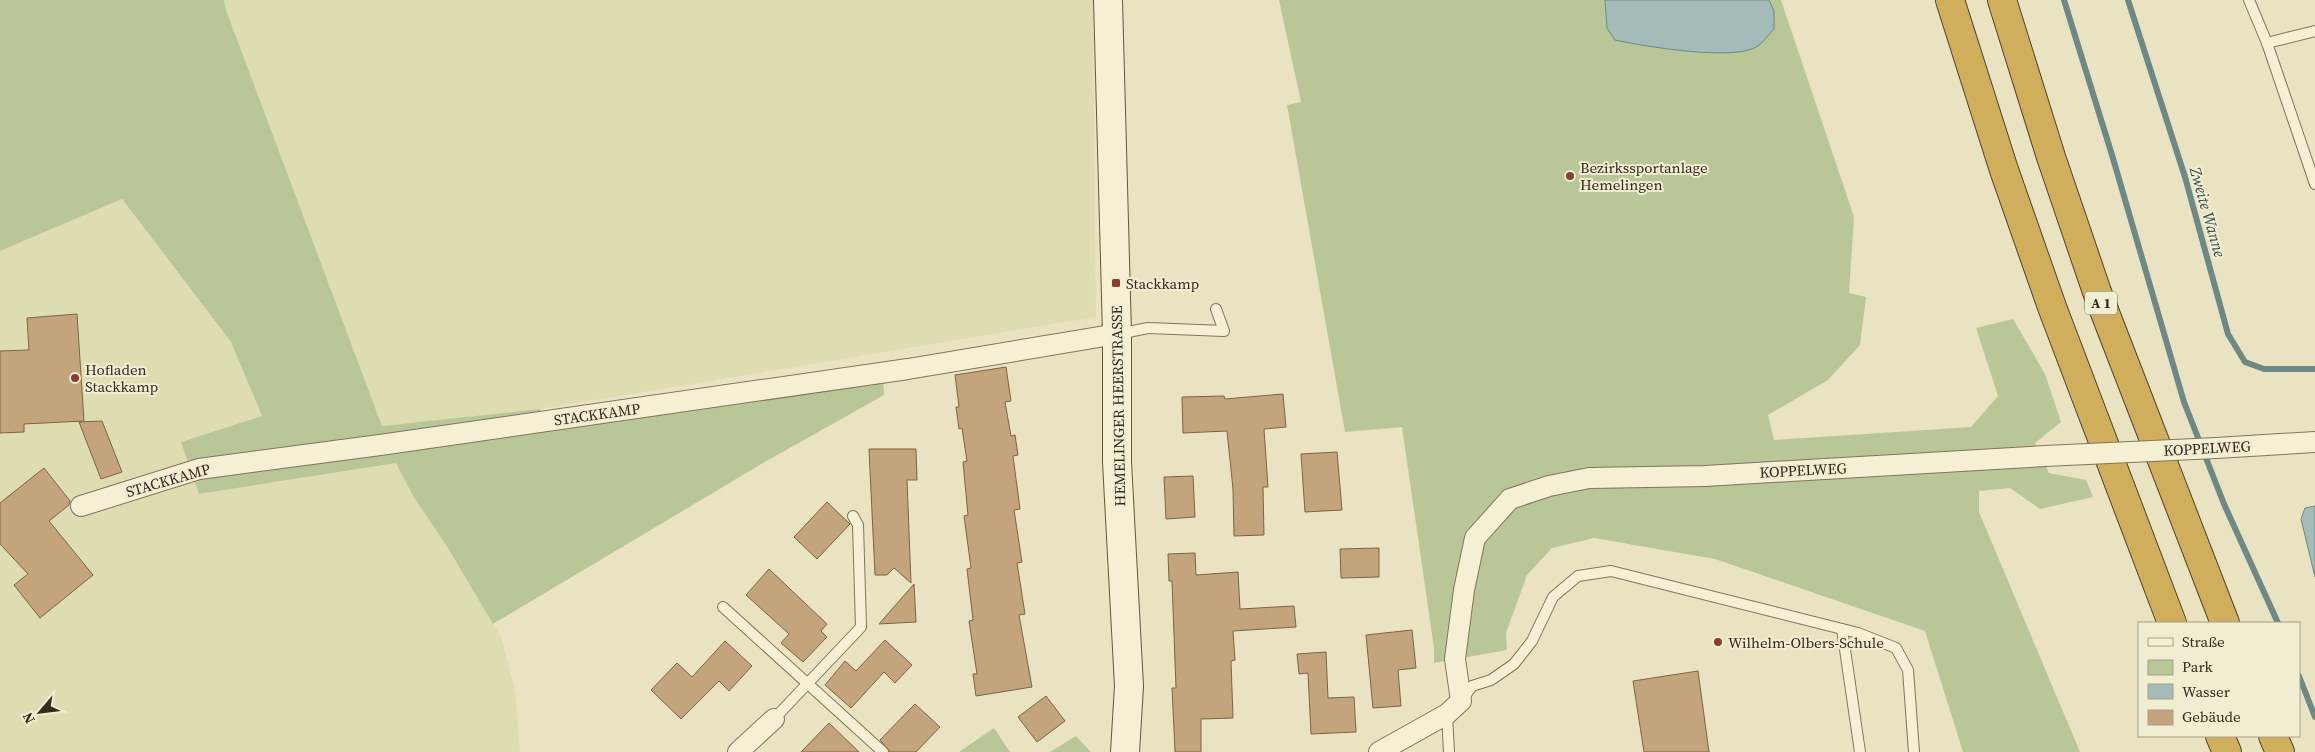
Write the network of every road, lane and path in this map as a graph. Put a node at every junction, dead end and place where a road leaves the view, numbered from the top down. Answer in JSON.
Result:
{"nodes":[{"id":1,"x":1108,"y":0,"type":"edge"},
{"id":2,"x":1950,"y":0,"type":"edge"},
{"id":3,"x":2002,"y":0,"type":"edge"},
{"id":4,"x":2249,"y":0,"type":"edge"},
{"id":5,"x":2315,"y":31,"type":"edge"},
{"id":6,"x":2267,"y":42,"type":"junction"},
{"id":7,"x":2315,"y":184,"type":"edge"},
{"id":8,"x":1216,"y":309,"type":"dead end"},
{"id":9,"x":1117,"y":334,"type":"junction"},
{"id":10,"x":2315,"y":442,"type":"edge"},
{"id":11,"x":81,"y":506,"type":"dead end"},
{"id":12,"x":853,"y":516,"type":"dead end"},
{"id":13,"x":723,"y":607,"type":"dead end"},
{"id":14,"x":2172,"y":622,"type":"edge"},
{"id":15,"x":2225,"y":622,"type":"edge"},
{"id":16,"x":1842,"y":629,"type":"junction"},
{"id":17,"x":808,"y":685,"type":"junction"},
{"id":18,"x":1454,"y":708,"type":"junction"},
{"id":19,"x":774,"y":718,"type":"joint"},
{"id":20,"x":2220,"y":737,"type":"edge"},
{"id":21,"x":2273,"y":737,"type":"edge"},
{"id":22,"x":738,"y":752,"type":"edge"},
{"id":23,"x":883,"y":752,"type":"edge"},
{"id":24,"x":1125,"y":752,"type":"edge"},
{"id":25,"x":1379,"y":752,"type":"edge"},
{"id":26,"x":1449,"y":752,"type":"edge"},
{"id":27,"x":1860,"y":752,"type":"edge"},
{"id":28,"x":1914,"y":752,"type":"edge"},
{"id":29,"x":2227,"y":752,"type":"edge"},
{"id":30,"x":2280,"y":752,"type":"edge"}],
"edges":[{"from":1,"to":9,"type":"main road","name":"HEMELINGER HEERSTRASSE"},
{"from":2,"to":14,"type":"highway"},
{"from":3,"to":15,"type":"highway","number":"A 1"},
{"from":4,"to":6,"type":"lane"},
{"from":5,"to":6,"type":"lane"},
{"from":6,"to":7,"type":"lane"},
{"from":8,"to":9,"type":"lane"},
{"from":9,"to":11,"type":"street","name":"STACKKAMP"},
{"from":9,"to":24,"type":"main road","name":"HEMELINGER HEERSTRASSE"},
{"from":10,"to":18,"type":"street","name":"KOPPELWEG","bridge":true},
{"from":12,"to":17,"type":"lane"},
{"from":13,"to":17,"type":"lane"},
{"from":16,"to":18,"type":"lane"},
{"from":16,"to":27,"type":"lane"},
{"from":16,"to":28,"type":"lane"},
{"from":17,"to":19,"type":"lane"},
{"from":17,"to":23,"type":"lane"},
{"from":18,"to":25,"type":"street"},
{"from":18,"to":26,"type":"lane"},
{"from":19,"to":22,"type":"street"},
{"from":20,"to":29,"type":"highway"},
{"from":21,"to":30,"type":"highway"}]}
